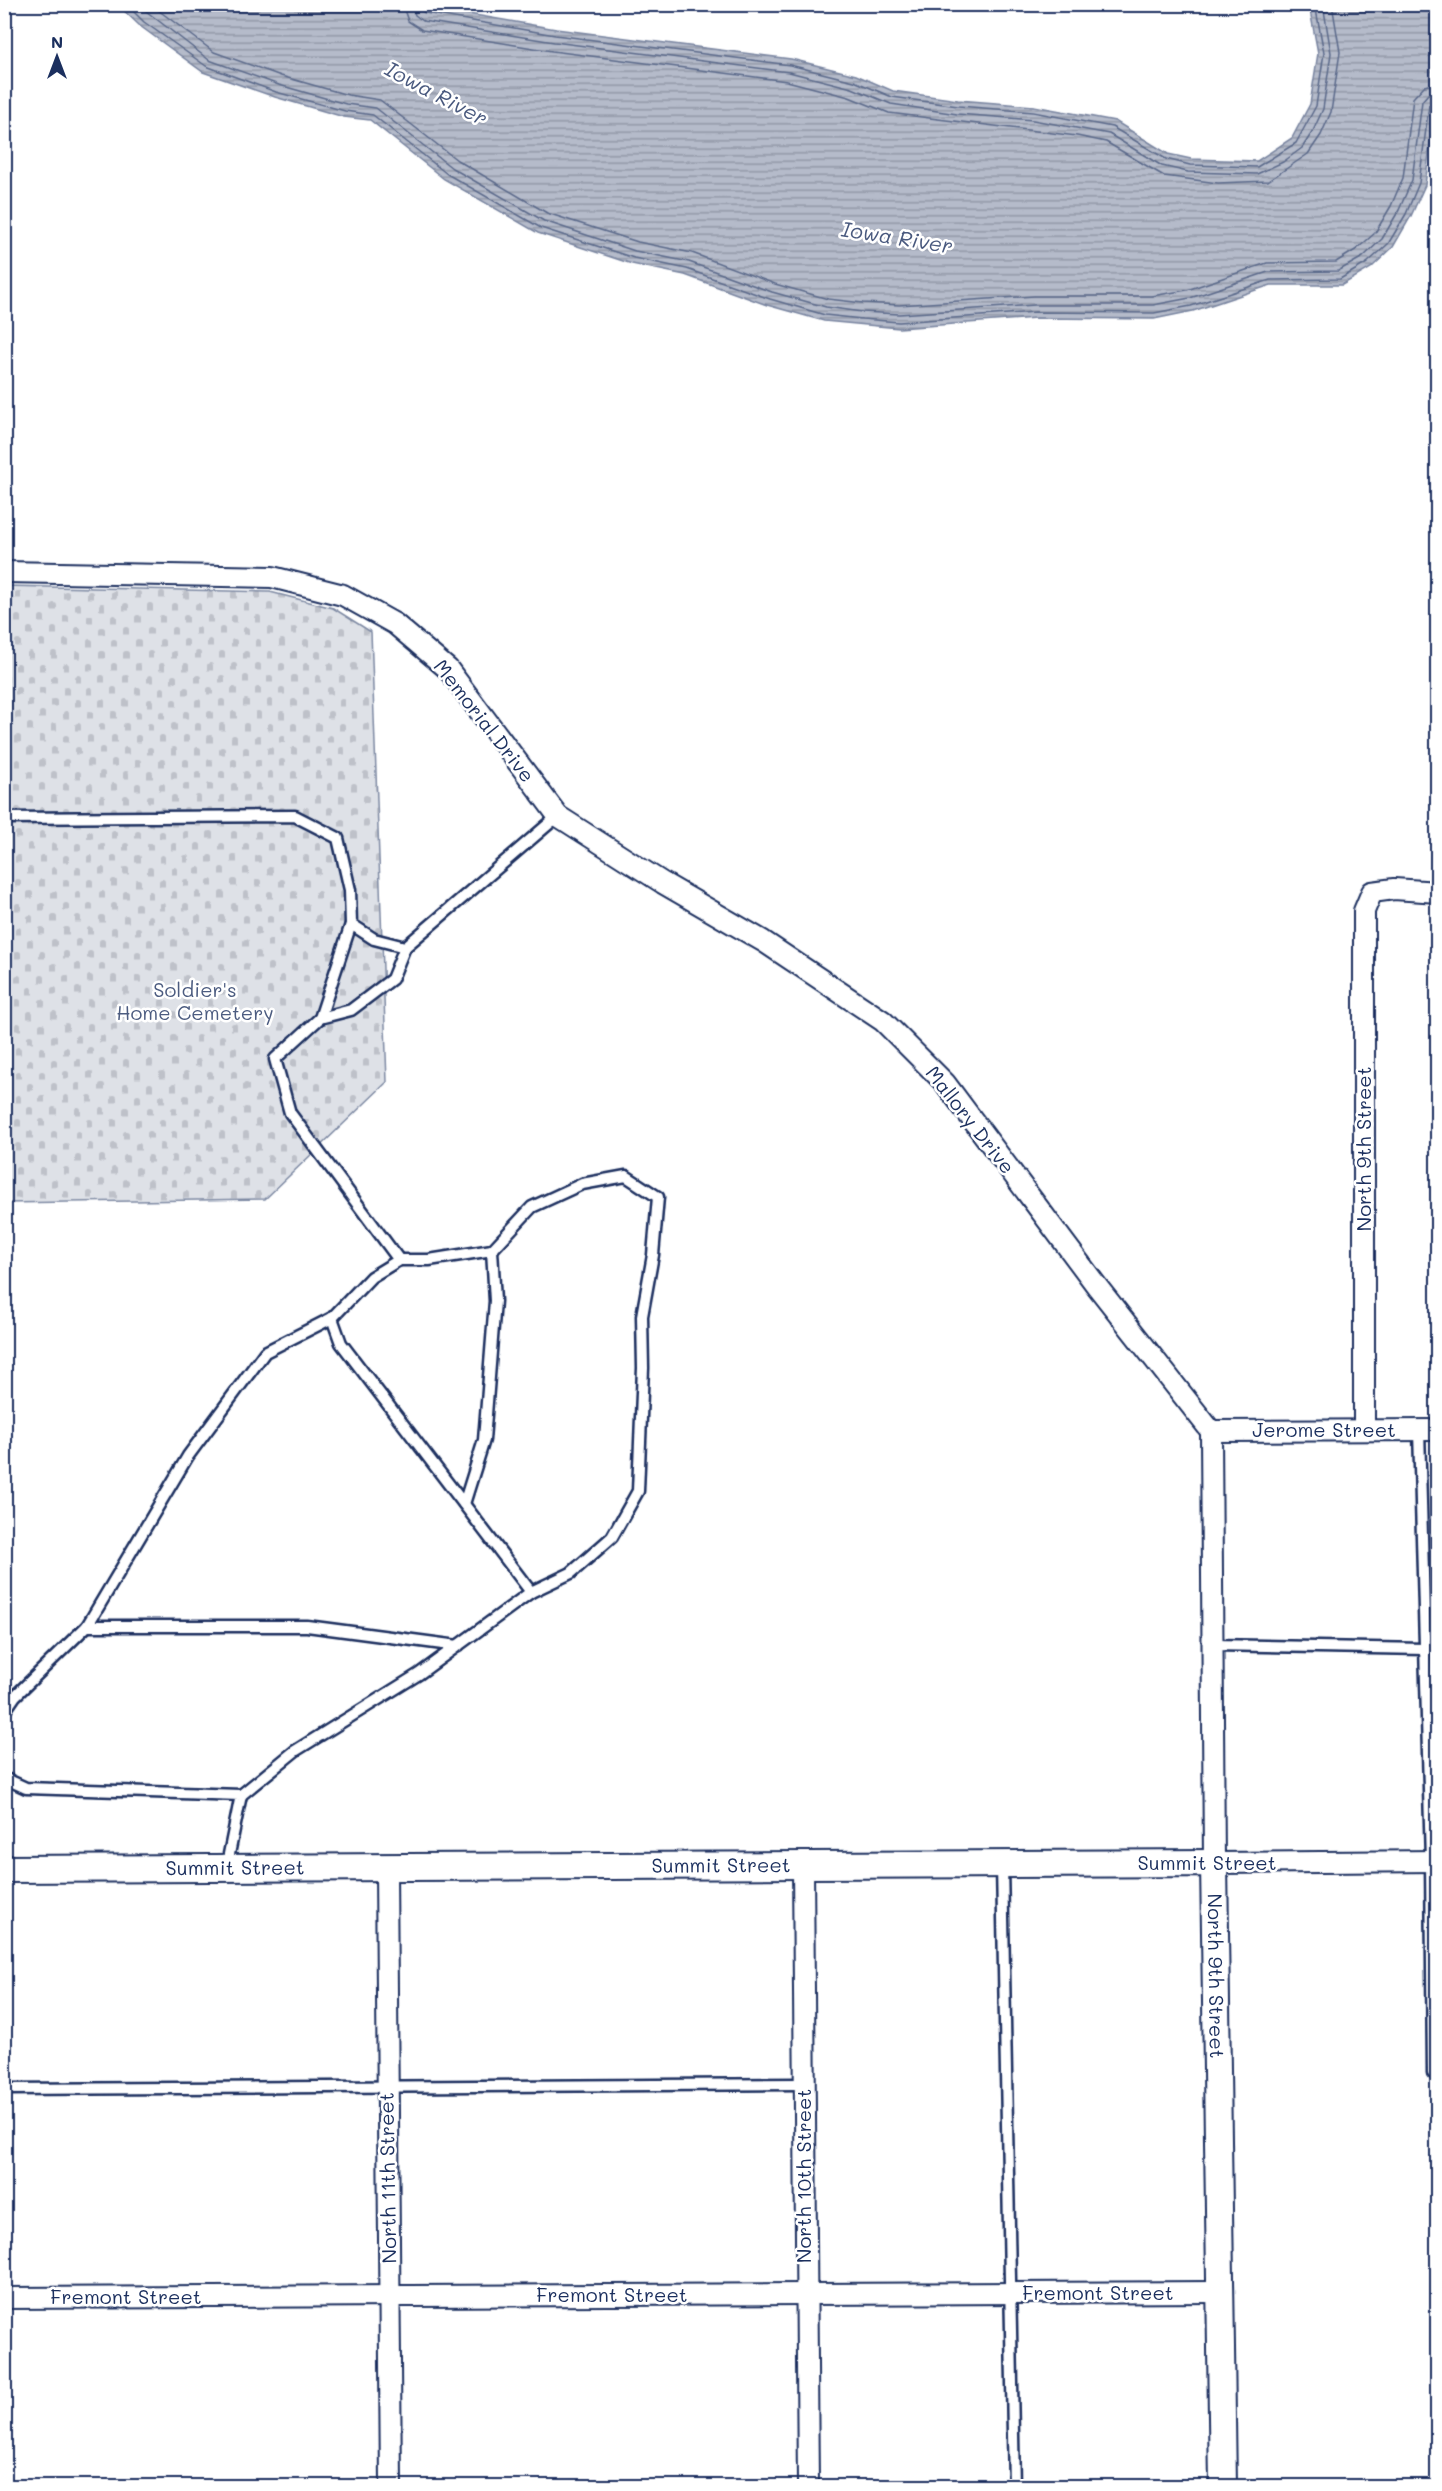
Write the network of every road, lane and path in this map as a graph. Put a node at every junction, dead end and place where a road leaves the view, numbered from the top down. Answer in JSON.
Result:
{"nodes":[{"id":1,"x":4,"y":572,"type":"edge"},
{"id":2,"x":558,"y":816,"type":"junction"},
{"id":3,"x":4,"y":818,"type":"edge"},
{"id":4,"x":663,"y":883,"type":"joint"},
{"id":5,"x":1437,"y":892,"type":"edge"},
{"id":6,"x":351,"y":924,"type":"junction"},
{"id":7,"x":405,"y":947,"type":"junction"},
{"id":8,"x":320,"y":1018,"type":"junction"},
{"id":9,"x":492,"y":1250,"type":"junction"},
{"id":10,"x":399,"y":1260,"type":"junction"},
{"id":11,"x":332,"y":1318,"type":"junction"},
{"id":12,"x":1364,"y":1430,"type":"junction"},
{"id":13,"x":1428,"y":1430,"type":"edge"},
{"id":14,"x":1211,"y":1431,"type":"junction"},
{"id":15,"x":464,"y":1504,"type":"junction"},
{"id":16,"x":531,"y":1592,"type":"junction"},
{"id":17,"x":87,"y":1626,"type":"junction"},
{"id":18,"x":1213,"y":1645,"type":"junction"},
{"id":19,"x":458,"y":1646,"type":"junction"},
{"id":20,"x":1425,"y":1649,"type":"junction"},
{"id":21,"x":4,"y":1712,"type":"edge"},
{"id":22,"x":4,"y":1778,"type":"edge"},
{"id":23,"x":241,"y":1795,"type":"junction"},
{"id":24,"x":1434,"y":1861,"type":"edge"},
{"id":25,"x":1214,"y":1863,"type":"junction"},
{"id":26,"x":1002,"y":1864,"type":"junction"},
{"id":27,"x":803,"y":1866,"type":"junction"},
{"id":28,"x":4,"y":1869,"type":"edge"},
{"id":29,"x":226,"y":1869,"type":"junction"},
{"id":30,"x":386,"y":1869,"type":"junction"},
{"id":31,"x":1437,"y":2073,"type":"edge"},
{"id":32,"x":804,"y":2084,"type":"junction"},
{"id":33,"x":387,"y":2088,"type":"junction"},
{"id":34,"x":4,"y":2089,"type":"edge"},
{"id":35,"x":1220,"y":2292,"type":"junction"},
{"id":36,"x":1010,"y":2293,"type":"junction"},
{"id":37,"x":804,"y":2294,"type":"junction"},
{"id":38,"x":389,"y":2296,"type":"junction"},
{"id":39,"x":4,"y":2298,"type":"edge"},
{"id":40,"x":391,"y":2487,"type":"edge"},
{"id":41,"x":808,"y":2487,"type":"edge"},
{"id":42,"x":1014,"y":2487,"type":"edge"},
{"id":43,"x":1222,"y":2487,"type":"edge"}],
"edges":[{"from":1,"to":2,"type":"street","name":"Memorial Drive"},
{"from":2,"to":4,"type":"street","name":"Memorial Drive"},
{"from":2,"to":7,"type":"lane"},
{"from":3,"to":6,"type":"lane"},
{"from":4,"to":14,"type":"street","name":"Mallory Drive"},
{"from":5,"to":12,"type":"street","name":"North 9th Street"},
{"from":6,"to":7,"type":"lane"},
{"from":6,"to":8,"type":"lane"},
{"from":7,"to":8,"type":"lane"},
{"from":8,"to":10,"type":"lane"},
{"from":9,"to":10,"type":"lane"},
{"from":9,"to":15,"type":"lane"},
{"from":9,"to":16,"type":"lane"},
{"from":10,"to":11,"type":"lane"},
{"from":11,"to":15,"type":"lane"},
{"from":11,"to":17,"type":"lane"},
{"from":12,"to":13,"type":"street","name":"Jerome Street"},
{"from":12,"to":14,"type":"street","name":"Jerome Street"},
{"from":13,"to":20,"type":"lane"},
{"from":14,"to":18,"type":"street","name":"North 9th Street"},
{"from":15,"to":16,"type":"lane"},
{"from":16,"to":19,"type":"lane"},
{"from":17,"to":19,"type":"lane"},
{"from":17,"to":21,"type":"lane"},
{"from":18,"to":20,"type":"lane"},
{"from":18,"to":25,"type":"street","name":"North 9th Street"},
{"from":19,"to":23,"type":"lane"},
{"from":20,"to":24,"type":"lane"},
{"from":22,"to":23,"type":"lane"},
{"from":23,"to":29,"type":"lane"},
{"from":24,"to":25,"type":"street","name":"Summit Street"},
{"from":24,"to":31,"type":"lane"},
{"from":25,"to":26,"type":"street","name":"Summit Street"},
{"from":25,"to":35,"type":"street","name":"North 9th Street"},
{"from":26,"to":27,"type":"street","name":"Summit Street"},
{"from":26,"to":36,"type":"lane"},
{"from":27,"to":30,"type":"street","name":"Summit Street"},
{"from":27,"to":32,"type":"street","name":"North 10th Street"},
{"from":28,"to":29,"type":"street","name":"Summit Street"},
{"from":29,"to":30,"type":"street","name":"Summit Street"},
{"from":30,"to":33,"type":"street","name":"North 11th Street"},
{"from":32,"to":33,"type":"lane"},
{"from":32,"to":37,"type":"street","name":"North 10th Street"},
{"from":33,"to":34,"type":"lane"},
{"from":33,"to":38,"type":"street","name":"North 11th Street"},
{"from":35,"to":36,"type":"street","name":"Fremont Street"},
{"from":35,"to":43,"type":"street","name":"North 9th Street"},
{"from":36,"to":37,"type":"street","name":"Fremont Street"},
{"from":36,"to":42,"type":"lane"},
{"from":37,"to":38,"type":"street","name":"Fremont Street"},
{"from":37,"to":41,"type":"street","name":"North 10th Street"},
{"from":38,"to":39,"type":"street","name":"Fremont Street"},
{"from":38,"to":40,"type":"street","name":"North 11th Street"}]}
